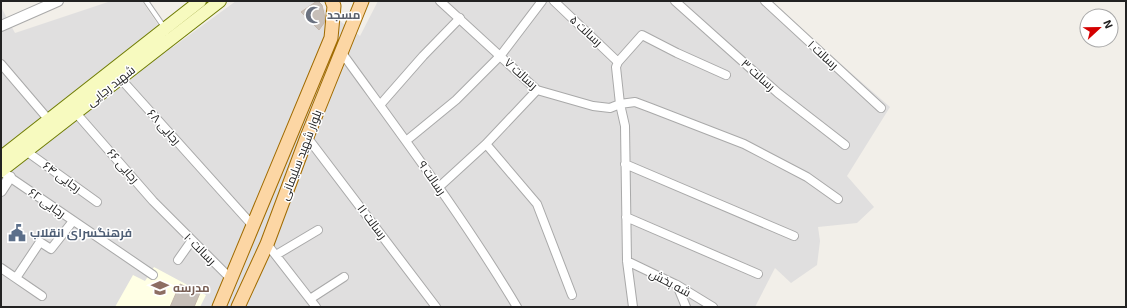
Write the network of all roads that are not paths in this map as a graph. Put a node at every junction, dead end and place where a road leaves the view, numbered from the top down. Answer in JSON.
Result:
{"nodes":[{"id":1,"x":58,"y":1,"type":"edge"},
{"id":2,"x":146,"y":1,"type":"edge"},
{"id":3,"x":200,"y":1,"type":"edge"},
{"id":4,"x":220,"y":1,"type":"edge"},
{"id":5,"x":332,"y":1,"type":"edge"},
{"id":6,"x":362,"y":1,"type":"edge"},
{"id":7,"x":440,"y":1,"type":"edge"},
{"id":8,"x":542,"y":1,"type":"edge"},
{"id":9,"x":554,"y":1,"type":"edge"},
{"id":10,"x":675,"y":1,"type":"edge"},
{"id":11,"x":765,"y":1,"type":"edge"},
{"id":12,"x":460,"y":18,"type":"junction"},
{"id":13,"x":1,"y":26,"type":"edge"},
{"id":14,"x":165,"y":28,"type":"junction"},
{"id":15,"x":342,"y":53,"type":"junction"},
{"id":16,"x":501,"y":55,"type":"junction"},
{"id":17,"x":618,"y":62,"type":"junction"},
{"id":18,"x":1,"y":64,"type":"edge"},
{"id":19,"x":726,"y":75,"type":"dead end"},
{"id":20,"x":120,"y":78,"type":"junction"},
{"id":21,"x":537,"y":90,"type":"junction"},
{"id":22,"x":620,"y":104,"type":"junction"},
{"id":23,"x":380,"y":105,"type":"junction"},
{"id":24,"x":881,"y":108,"type":"dead end"},
{"id":25,"x":76,"y":113,"type":"junction"},
{"id":26,"x":48,"y":119,"type":"junction"},
{"id":27,"x":307,"y":137,"type":"junction"},
{"id":28,"x":406,"y":141,"type":"junction"},
{"id":29,"x":486,"y":144,"type":"junction"},
{"id":30,"x":845,"y":145,"type":"dead end"},
{"id":31,"x":26,"y":151,"type":"junction"},
{"id":32,"x":1,"y":156,"type":"edge"},
{"id":33,"x":625,"y":164,"type":"junction"},
{"id":34,"x":4,"y":173,"type":"edge"},
{"id":35,"x":439,"y":187,"type":"junction"},
{"id":36,"x":1,"y":191,"type":"edge"},
{"id":37,"x":838,"y":198,"type":"dead end"},
{"id":38,"x":97,"y":202,"type":"dead end"},
{"id":39,"x":626,"y":217,"type":"junction"},
{"id":40,"x":170,"y":218,"type":"joint"},
{"id":41,"x":73,"y":221,"type":"junction"},
{"id":42,"x":253,"y":226,"type":"junction"},
{"id":43,"x":318,"y":230,"type":"dead end"},
{"id":44,"x":794,"y":236,"type":"dead end"},
{"id":45,"x":192,"y":240,"type":"junction"},
{"id":46,"x":267,"y":244,"type":"junction"},
{"id":47,"x":276,"y":255,"type":"junction"},
{"id":48,"x":178,"y":260,"type":"dead end"},
{"id":49,"x":627,"y":261,"type":"junction"},
{"id":50,"x":1,"y":268,"type":"edge"},
{"id":51,"x":758,"y":274,"type":"dead end"},
{"id":52,"x":153,"y":275,"type":"dead end"},
{"id":53,"x":344,"y":277,"type":"dead end"},
{"id":54,"x":16,"y":278,"type":"junction"},
{"id":55,"x":231,"y":279,"type":"junction"},
{"id":56,"x":677,"y":285,"type":"junction"},
{"id":57,"x":572,"y":295,"type":"dead end"},
{"id":58,"x":42,"y":296,"type":"dead end"},
{"id":59,"x":310,"y":299,"type":"junction"},
{"id":60,"x":219,"y":307,"type":"edge"},
{"id":61,"x":238,"y":307,"type":"edge"},
{"id":62,"x":316,"y":307,"type":"edge"},
{"id":63,"x":436,"y":307,"type":"edge"},
{"id":64,"x":517,"y":307,"type":"edge"},
{"id":65,"x":633,"y":307,"type":"edge"},
{"id":66,"x":686,"y":307,"type":"edge"},
{"id":67,"x":713,"y":307,"type":"edge"}],
"edges":[{"from":1,"to":13,"type":"street"},
{"from":2,"to":14,"type":"lane"},
{"from":3,"to":14,"type":"main road","name":"شهید رجایی"},
{"from":4,"to":20,"type":"main road","name":"شهید رجایی"},
{"from":5,"to":42,"type":"main road","name":"بلوار شهید سلیمانی"},
{"from":6,"to":15,"type":"main road","name":"بلوار شهید سلیمانی"},
{"from":7,"to":12,"type":"street","name":"رسالت ۷"},
{"from":8,"to":16,"type":"street"},
{"from":9,"to":17,"type":"street","name":"رسالت ۵"},
{"from":10,"to":30,"type":"street","name":"رسالت ۳"},
{"from":11,"to":24,"type":"street","name":"رسالت ۱"},
{"from":12,"to":16,"type":"street","name":"رسالت ۷"},
{"from":12,"to":23,"type":"street"},
{"from":14,"to":26,"type":"main road","name":"شهید رجایی"},
{"from":15,"to":23,"type":"street","name":"رسالت ۹"},
{"from":15,"to":27,"type":"main road","name":"بلوار شهید سلیمانی"},
{"from":16,"to":21,"type":"street","name":"رسالت ۷"},
{"from":16,"to":28,"type":"street"},
{"from":17,"to":19,"type":"street"},
{"from":17,"to":22,"type":"street"},
{"from":18,"to":26,"type":"street"},
{"from":20,"to":25,"type":"main road","name":"شهید رجایی"},
{"from":20,"to":42,"type":"street","name":"رجایی ۶۸"},
{"from":21,"to":22,"type":"street","name":"رسالت ۷"},
{"from":21,"to":29,"type":"street"},
{"from":22,"to":33,"type":"street"},
{"from":22,"to":37,"type":"street","name":"رسالت ۷"},
{"from":23,"to":28,"type":"street","name":"رسالت ۹"},
{"from":25,"to":31,"type":"main road","name":"شهید رجایی"},
{"from":25,"to":40,"type":"street","name":"رجایی ۶۶"},
{"from":26,"to":32,"type":"main road","name":"شهید رجایی"},
{"from":27,"to":46,"type":"main road","name":"بلوار شهید سلیمانی"},
{"from":27,"to":63,"type":"street","name":"رسالت ۱۱"},
{"from":28,"to":35,"type":"street","name":"رسالت ۹"},
{"from":29,"to":35,"type":"street"},
{"from":29,"to":57,"type":"street"},
{"from":31,"to":34,"type":"main road","name":"شهید رجایی"},
{"from":31,"to":38,"type":"street","name":"رجایی ۶۴"},
{"from":33,"to":39,"type":"street"},
{"from":33,"to":44,"type":"street"},
{"from":34,"to":36,"type":"street"},
{"from":34,"to":41,"type":"street","name":"رجایی ۶۲"},
{"from":35,"to":64,"type":"street","name":"رسالت ۹"},
{"from":39,"to":49,"type":"street"},
{"from":39,"to":51,"type":"street"},
{"from":40,"to":45,"type":"street","name":"رسالت ۱۰"},
{"from":41,"to":52,"type":"street","name":"رجایی ۶۲"},
{"from":41,"to":54,"type":"street"},
{"from":42,"to":55,"type":"main road","name":"بلوار شهید سلیمانی"},
{"from":43,"to":47,"type":"street"},
{"from":45,"to":48,"type":"street"},
{"from":45,"to":55,"type":"street","name":"رسالت ۱۰"},
{"from":46,"to":47,"type":"street"},
{"from":46,"to":61,"type":"main road","name":"بلوار شهید سلیمانی"},
{"from":47,"to":59,"type":"street"},
{"from":49,"to":56,"type":"street","name":"شه بخش"},
{"from":49,"to":65,"type":"street"},
{"from":50,"to":54,"type":"street"},
{"from":53,"to":59,"type":"street"},
{"from":54,"to":58,"type":"street"},
{"from":55,"to":60,"type":"main road","name":"بلوار شهید سلیمانی"},
{"from":56,"to":66,"type":"street"},
{"from":56,"to":67,"type":"street","name":"شه بخش"},
{"from":59,"to":62,"type":"street"}]}
